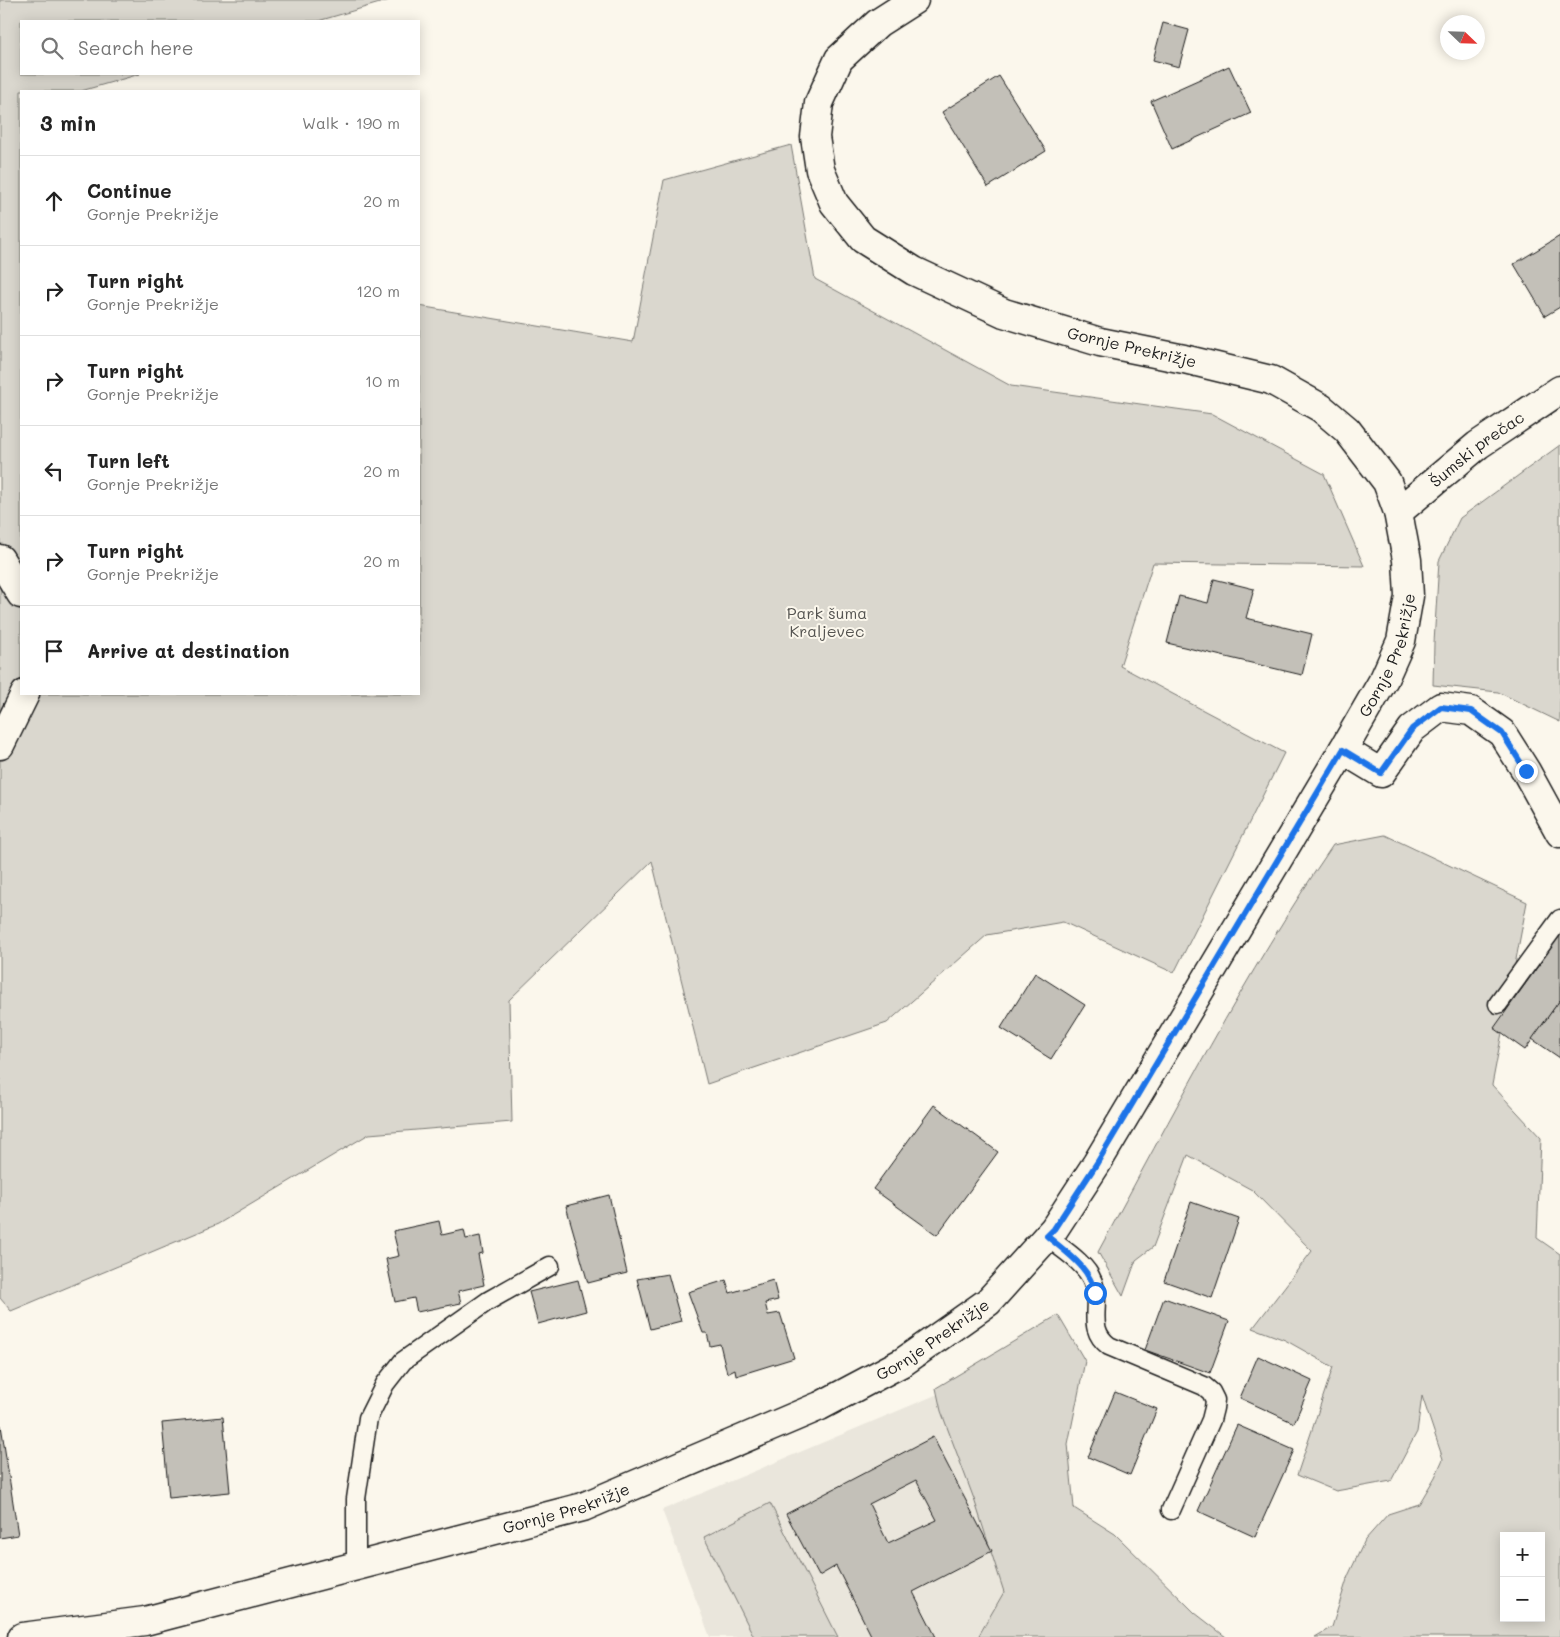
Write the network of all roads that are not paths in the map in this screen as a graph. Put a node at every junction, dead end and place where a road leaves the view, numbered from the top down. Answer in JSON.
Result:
{"nodes":[{"id":1,"x":914,"y":0,"type":"edge"},
{"id":2,"x":1560,"y":390,"type":"edge"},
{"id":3,"x":1398,"y":512,"type":"junction"},
{"id":4,"x":0,"y":559,"type":"edge"},
{"id":5,"x":20,"y":592,"type":"edge"},
{"id":6,"x":25,"y":695,"type":"edge"},
{"id":7,"x":0,"y":745,"type":"edge"},
{"id":8,"x":1343,"y":750,"type":"junction"},
{"id":9,"x":1560,"y":833,"type":"edge"},
{"id":10,"x":1560,"y":919,"type":"edge"},
{"id":11,"x":1498,"y":1004,"type":"dead end"},
{"id":12,"x":1047,"y":1236,"type":"junction"},
{"id":13,"x":550,"y":1266,"type":"dead end"},
{"id":14,"x":1172,"y":1510,"type":"dead end"},
{"id":15,"x":356,"y":1566,"type":"junction"},
{"id":16,"x":22,"y":1637,"type":"edge"}],
"edges":[{"from":1,"to":3,"type":"street","name":"Gornje Prekrižje"},
{"from":2,"to":3,"type":"street","name":"Šumski prečac"},
{"from":3,"to":8,"type":"street","name":"Gornje Prekrižje"},
{"from":4,"to":5,"type":"street"},
{"from":6,"to":7,"type":"street"},
{"from":8,"to":9,"type":"street"},
{"from":8,"to":12,"type":"street","name":"Gornje Prekrižje"},
{"from":10,"to":11,"type":"lane"},
{"from":12,"to":14,"type":"lane"},
{"from":12,"to":15,"type":"street","name":"Gornje Prekrižje"},
{"from":13,"to":15,"type":"lane"},
{"from":15,"to":16,"type":"street","name":"Gornje Prekrižje"}]}
